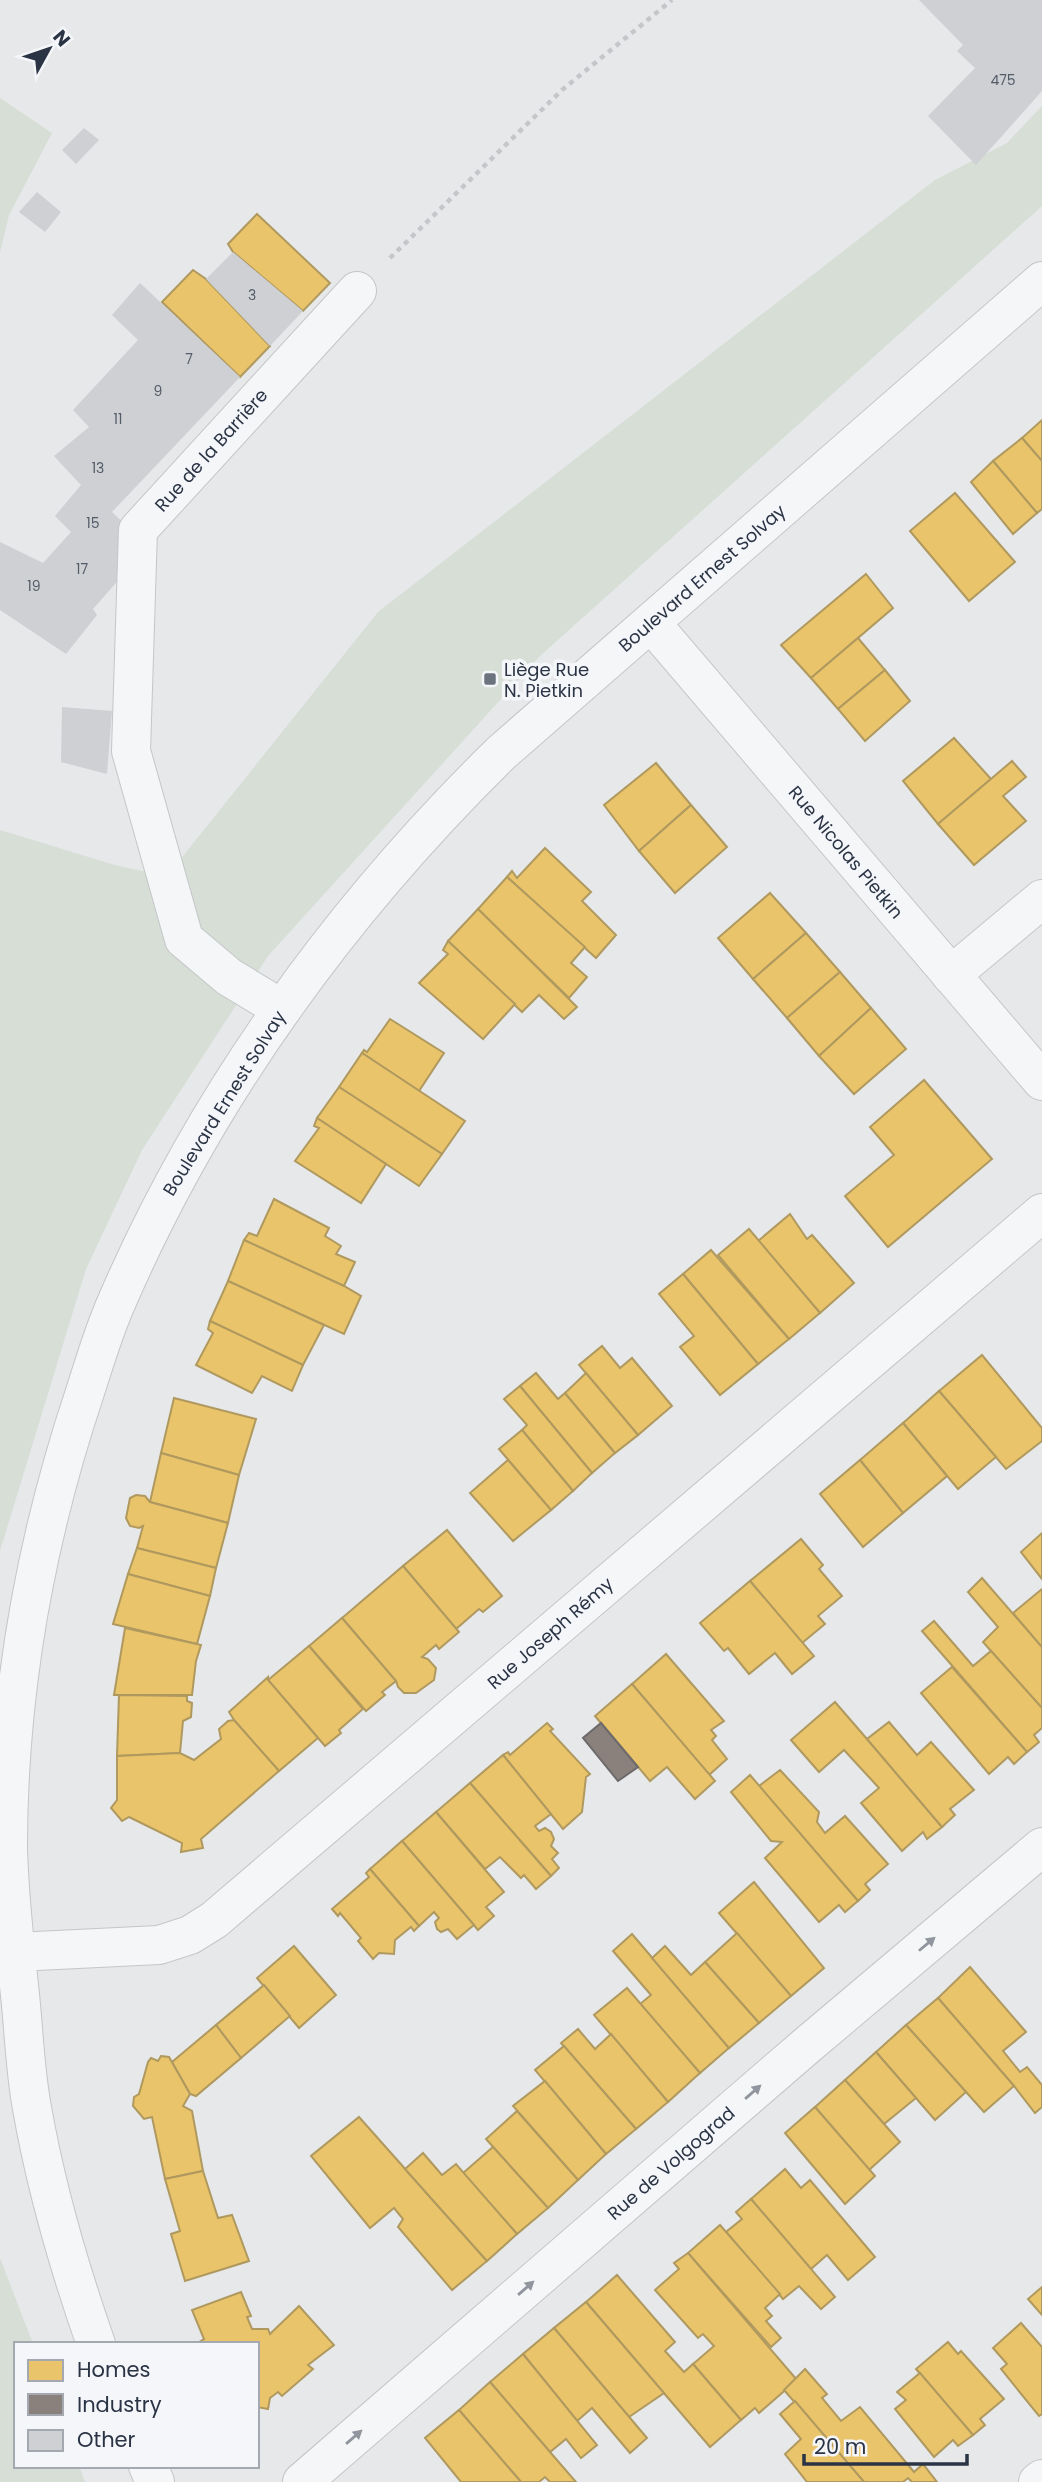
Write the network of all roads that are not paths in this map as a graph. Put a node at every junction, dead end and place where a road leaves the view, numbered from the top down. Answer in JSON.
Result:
{"nodes":[{"id":1,"x":1042,"y":281,"type":"edge"},
{"id":2,"x":356,"y":291,"type":"road end"},
{"id":3,"x":651,"y":623,"type":"junction"},
{"id":4,"x":1042,"y":899,"type":"edge"},
{"id":5,"x":951,"y":975,"type":"junction"},
{"id":6,"x":282,"y":1009,"type":"junction"},
{"id":7,"x":1042,"y":1082,"type":"edge"},
{"id":8,"x":1042,"y":1213,"type":"edge"},
{"id":9,"x":1042,"y":1847,"type":"edge"},
{"id":10,"x":16,"y":1952,"type":"junction"},
{"id":11,"x":95,"y":2342,"type":"edge"},
{"id":12,"x":302,"y":2482,"type":"edge"}],
"edges":[{"from":1,"to":3,"type":"street","name":"Boulevard Ernest Solvay"},
{"from":2,"to":6,"type":"street","name":"Rue de la Barrière"},
{"from":3,"to":5,"type":"street","name":"Rue Nicolas Pietkin"},
{"from":3,"to":6,"type":"street","name":"Boulevard Ernest Solvay"},
{"from":4,"to":5,"type":"street"},
{"from":5,"to":7,"type":"street","name":"Rue Nicolas Pietkin"},
{"from":6,"to":10,"type":"street","name":"Boulevard Ernest Solvay"},
{"from":8,"to":10,"type":"street","name":"Rue Joseph Rémy"},
{"from":12,"to":9,"type":"street","name":"Rue de Volgograd","one_way":true},
{"from":10,"to":11,"type":"street","name":"Boulevard Ernest Solvay"}]}
